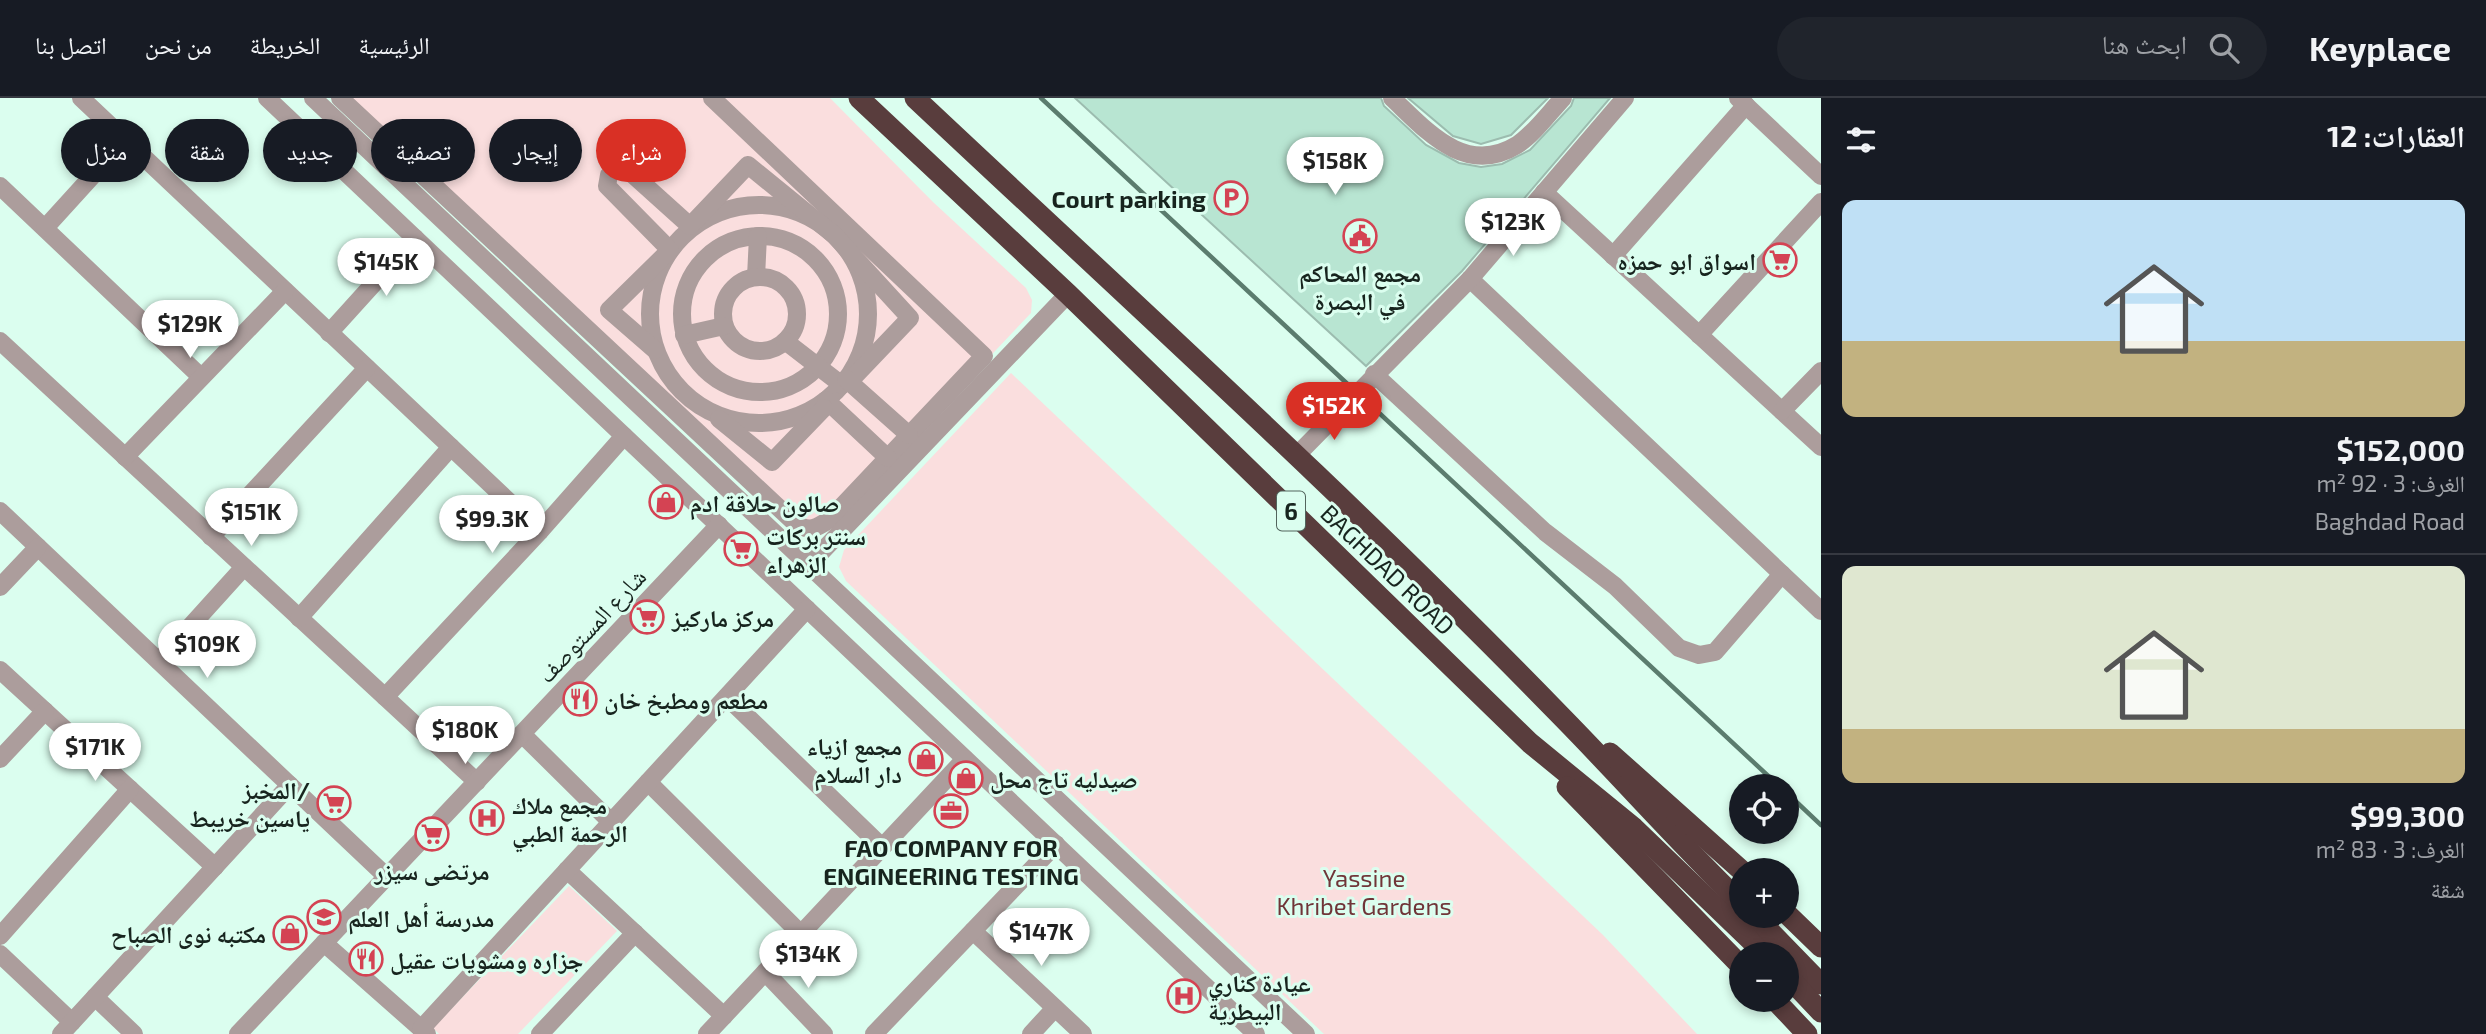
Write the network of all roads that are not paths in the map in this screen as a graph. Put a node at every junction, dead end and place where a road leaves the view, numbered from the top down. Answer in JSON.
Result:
{"nodes":[{"id":1,"x":81,"y":98,"type":"edge"},
{"id":2,"x":267,"y":98,"type":"edge"},
{"id":3,"x":313,"y":98,"type":"edge"},
{"id":4,"x":340,"y":98,"type":"edge"},
{"id":5,"x":712,"y":98,"type":"edge"},
{"id":6,"x":859,"y":98,"type":"edge"},
{"id":7,"x":915,"y":98,"type":"edge"},
{"id":8,"x":1392,"y":98,"type":"edge"},
{"id":9,"x":1563,"y":98,"type":"edge"},
{"id":10,"x":1625,"y":98,"type":"edge"},
{"id":11,"x":1742,"y":102,"type":"edge"},
{"id":12,"x":103,"y":119,"type":"edge"},
{"id":13,"x":151,"y":165,"type":"edge"},
{"id":14,"x":1821,"y":176,"type":"edge"},
{"id":15,"x":86,"y":182,"type":"edge"},
{"id":16,"x":0,"y":186,"type":"edge"},
{"id":17,"x":1544,"y":192,"type":"junction"},
{"id":18,"x":1821,"y":202,"type":"edge"},
{"id":19,"x":695,"y":223,"type":"junction"},
{"id":20,"x":44,"y":228,"type":"junction"},
{"id":21,"x":834,"y":235,"type":"junction"},
{"id":22,"x":758,"y":236,"type":"junction"},
{"id":23,"x":415,"y":238,"type":"junction"},
{"id":24,"x":669,"y":252,"type":"junction"},
{"id":25,"x":710,"y":254,"type":"junction"},
{"id":26,"x":810,"y":255,"type":"junction"},
{"id":27,"x":1614,"y":256,"type":"junction"},
{"id":28,"x":697,"y":267,"type":"junction"},
{"id":29,"x":756,"y":277,"type":"junction"},
{"id":30,"x":1470,"y":279,"type":"junction"},
{"id":31,"x":285,"y":291,"type":"junction"},
{"id":32,"x":1068,"y":295,"type":"junction"},
{"id":33,"x":724,"y":326,"type":"junction"},
{"id":34,"x":329,"y":332,"type":"junction"},
{"id":35,"x":684,"y":335,"type":"junction"},
{"id":36,"x":1699,"y":335,"type":"junction"},
{"id":37,"x":0,"y":341,"type":"edge"},
{"id":38,"x":785,"y":341,"type":"junction"},
{"id":39,"x":655,"y":350,"type":"junction"},
{"id":40,"x":582,"y":352,"type":"junction"},
{"id":41,"x":366,"y":368,"type":"junction"},
{"id":42,"x":817,"y":368,"type":"junction"},
{"id":43,"x":705,"y":370,"type":"junction"},
{"id":44,"x":1821,"y":372,"type":"edge"},
{"id":45,"x":560,"y":375,"type":"junction"},
{"id":46,"x":201,"y":377,"type":"junction"},
{"id":47,"x":1369,"y":379,"type":"junction"},
{"id":48,"x":846,"y":382,"type":"junction"},
{"id":49,"x":680,"y":390,"type":"junction"},
{"id":50,"x":828,"y":401,"type":"junction"},
{"id":51,"x":1782,"y":411,"type":"junction"},
{"id":52,"x":711,"y":412,"type":"junction"},
{"id":53,"x":909,"y":435,"type":"junction"},
{"id":54,"x":624,"y":436,"type":"junction"},
{"id":55,"x":451,"y":447,"type":"junction"},
{"id":56,"x":1821,"y":447,"type":"edge"},
{"id":57,"x":1296,"y":456,"type":"junction"},
{"id":58,"x":125,"y":457,"type":"junction"},
{"id":59,"x":888,"y":458,"type":"junction"},
{"id":60,"x":0,"y":511,"type":"edge"},
{"id":61,"x":719,"y":525,"type":"junction"},
{"id":62,"x":540,"y":531,"type":"junction"},
{"id":63,"x":211,"y":537,"type":"junction"},
{"id":64,"x":38,"y":547,"type":"junction"},
{"id":65,"x":808,"y":566,"type":"junction"},
{"id":66,"x":244,"y":567,"type":"junction"},
{"id":67,"x":1782,"y":574,"type":"junction"},
{"id":68,"x":0,"y":587,"type":"edge"},
{"id":69,"x":807,"y":609,"type":"junction"},
{"id":70,"x":1821,"y":611,"type":"edge"},
{"id":71,"x":299,"y":618,"type":"junction"},
{"id":72,"x":159,"y":661,"type":"junction"},
{"id":73,"x":0,"y":670,"type":"edge"},
{"id":74,"x":932,"y":683,"type":"junction"},
{"id":75,"x":727,"y":696,"type":"junction"},
{"id":76,"x":384,"y":697,"type":"junction"},
{"id":77,"x":909,"y":706,"type":"junction"},
{"id":78,"x":45,"y":711,"type":"junction"},
{"id":79,"x":1562,"y":716,"type":"junction"},
{"id":80,"x":522,"y":734,"type":"junction"},
{"id":81,"x":1530,"y":743,"type":"junction"},
{"id":82,"x":965,"y":758,"type":"junction"},
{"id":83,"x":0,"y":759,"type":"edge"},
{"id":84,"x":477,"y":782,"type":"junction"},
{"id":85,"x":648,"y":782,"type":"junction"},
{"id":86,"x":290,"y":785,"type":"junction"},
{"id":87,"x":130,"y":789,"type":"junction"},
{"id":88,"x":611,"y":822,"type":"junction"},
{"id":89,"x":1056,"y":844,"type":"junction"},
{"id":90,"x":882,"y":847,"type":"junction"},
{"id":91,"x":1729,"y":859,"type":"edge"},
{"id":92,"x":215,"y":867,"type":"junction"},
{"id":93,"x":567,"y":870,"type":"junction"},
{"id":94,"x":387,"y":877,"type":"junction"},
{"id":95,"x":1729,"y":903,"type":"edge"},
{"id":96,"x":1729,"y":905,"type":"edge"},
{"id":97,"x":1799,"y":926,"type":"edge"},
{"id":98,"x":1767,"y":928,"type":"edge"},
{"id":99,"x":973,"y":931,"type":"junction"},
{"id":100,"x":635,"y":933,"type":"junction"},
{"id":101,"x":801,"y":934,"type":"junction"},
{"id":102,"x":0,"y":936,"type":"edge"},
{"id":103,"x":324,"y":943,"type":"junction"},
{"id":104,"x":1821,"y":947,"type":"edge"},
{"id":105,"x":0,"y":954,"type":"edge"},
{"id":106,"x":1729,"y":954,"type":"edge"},
{"id":107,"x":765,"y":972,"type":"junction"},
{"id":108,"x":1821,"y":984,"type":"edge"},
{"id":109,"x":1799,"y":989,"type":"edge"},
{"id":110,"x":95,"y":997,"type":"junction"},
{"id":111,"x":1055,"y":1007,"type":"junction"},
{"id":112,"x":1786,"y":1012,"type":"edge"},
{"id":113,"x":1821,"y":1012,"type":"edge"},
{"id":114,"x":724,"y":1016,"type":"junction"},
{"id":115,"x":66,"y":1028,"type":"edge"},
{"id":116,"x":424,"y":1031,"type":"edge"},
{"id":117,"x":134,"y":1034,"type":"edge"},
{"id":118,"x":239,"y":1034,"type":"edge"},
{"id":119,"x":540,"y":1034,"type":"edge"},
{"id":120,"x":707,"y":1034,"type":"edge"},
{"id":121,"x":824,"y":1034,"type":"edge"},
{"id":122,"x":874,"y":1034,"type":"edge"},
{"id":123,"x":1031,"y":1034,"type":"edge"},
{"id":124,"x":1083,"y":1034,"type":"edge"},
{"id":125,"x":1256,"y":1034,"type":"edge"},
{"id":126,"x":1306,"y":1034,"type":"edge"},
{"id":127,"x":1807,"y":1034,"type":"edge"}],
"edges":[{"from":1,"to":12,"type":"street"},
{"from":2,"to":23,"type":"street"},
{"from":3,"to":40,"type":"street"},
{"from":4,"to":59,"type":"street"},
{"from":5,"to":53,"type":"street"},
{"from":6,"to":32,"type":"highway","name":"BAGHDAD ROAD","number":"6"},
{"from":7,"to":57,"type":"highway","name":"BAGHDAD ROAD","number":"6"},
{"from":8,"to":9,"type":"street"},
{"from":10,"to":17,"type":"street"},
{"from":11,"to":14,"type":"street"},
{"from":11,"to":27,"type":"street"},
{"from":13,"to":31,"type":"street"},
{"from":15,"to":20,"type":"street"},
{"from":16,"to":20,"type":"street"},
{"from":17,"to":27,"type":"street"},
{"from":17,"to":30,"type":"street"},
{"from":18,"to":36,"type":"street"},
{"from":19,"to":21,"type":"street"},
{"from":19,"to":21,"type":"street"},
{"from":19,"to":24,"type":"street"},
{"from":19,"to":24,"type":"street"},
{"from":19,"to":25,"type":"street"},
{"from":20,"to":46,"type":"street"},
{"from":21,"to":26,"type":"street"},
{"from":21,"to":48,"type":"street"},
{"from":21,"to":48,"type":"street"},
{"from":22,"to":25,"type":"street"},
{"from":22,"to":26,"type":"street"},
{"from":22,"to":29,"type":"street"},
{"from":23,"to":34,"type":"street"},
{"from":23,"to":45,"type":"street"},
{"from":24,"to":28,"type":"street"},
{"from":24,"to":39,"type":"street"},
{"from":24,"to":39,"type":"street"},
{"from":25,"to":28,"type":"street"},
{"from":26,"to":42,"type":"street"},
{"from":27,"to":36,"type":"street"},
{"from":28,"to":35,"type":"street"},
{"from":29,"to":33,"type":"street"},
{"from":29,"to":38,"type":"street"},
{"from":30,"to":47,"type":"street"},
{"from":30,"to":67,"type":"street"},
{"from":31,"to":34,"type":"street"},
{"from":31,"to":46,"type":"street"},
{"from":32,"to":65,"type":"street"},
{"from":32,"to":81,"type":"highway","name":"BAGHDAD ROAD","number":"6"},
{"from":33,"to":35,"type":"street"},
{"from":33,"to":38,"type":"street"},
{"from":34,"to":41,"type":"street"},
{"from":35,"to":43,"type":"street"},
{"from":36,"to":51,"type":"street"},
{"from":37,"to":58,"type":"street"},
{"from":38,"to":42,"type":"street"},
{"from":39,"to":49,"type":"street"},
{"from":40,"to":45,"type":"street"},
{"from":40,"to":65,"type":"street"},
{"from":41,"to":55,"type":"street"},
{"from":41,"to":63,"type":"street"},
{"from":42,"to":43,"type":"street"},
{"from":42,"to":48,"type":"street"},
{"from":43,"to":49,"type":"street"},
{"from":44,"to":51,"type":"street"},
{"from":45,"to":54,"type":"street"},
{"from":46,"to":58,"type":"street"},
{"from":47,"to":57,"type":"street"},
{"from":47,"to":67,"type":"street"},
{"from":48,"to":50,"type":"street"},
{"from":48,"to":53,"type":"street"},
{"from":49,"to":52,"type":"street"},
{"from":50,"to":52,"type":"street"},
{"from":50,"to":52,"type":"street"},
{"from":50,"to":59,"type":"street"},
{"from":51,"to":56,"type":"street"},
{"from":53,"to":59,"type":"street"},
{"from":54,"to":61,"type":"street"},
{"from":54,"to":62,"type":"street"},
{"from":55,"to":62,"type":"street"},
{"from":55,"to":71,"type":"street"},
{"from":57,"to":79,"type":"highway","name":"BAGHDAD ROAD","number":"6"},
{"from":58,"to":63,"type":"street"},
{"from":60,"to":64,"type":"street"},
{"from":61,"to":69,"type":"street"},
{"from":61,"to":80,"type":"street","name":"شارع المستوصف"},
{"from":62,"to":76,"type":"street"},
{"from":63,"to":66,"type":"street"},
{"from":64,"to":68,"type":"street"},
{"from":64,"to":72,"type":"street"},
{"from":65,"to":74,"type":"street"},
{"from":66,"to":71,"type":"street"},
{"from":66,"to":72,"type":"street"},
{"from":67,"to":70,"type":"street"},
{"from":69,"to":75,"type":"street"},
{"from":69,"to":77,"type":"street"},
{"from":71,"to":76,"type":"street"},
{"from":72,"to":86,"type":"street"},
{"from":73,"to":78,"type":"street"},
{"from":74,"to":77,"type":"street"},
{"from":74,"to":126,"type":"street"},
{"from":75,"to":85,"type":"street"},
{"from":75,"to":90,"type":"street"},
{"from":76,"to":84,"type":"street"},
{"from":77,"to":82,"type":"street"},
{"from":78,"to":83,"type":"street"},
{"from":78,"to":87,"type":"street"},
{"from":79,"to":91,"type":"highway"},
{"from":79,"to":95,"type":"highway","name":"BAGHDAD ROAD","number":"6"},
{"from":80,"to":84,"type":"street","name":"شارع المستوصف"},
{"from":80,"to":88,"type":"street"},
{"from":81,"to":96,"type":"highway","name":"BAGHDAD ROAD","number":"6"},
{"from":81,"to":106,"type":"highway"},
{"from":82,"to":89,"type":"street"},
{"from":82,"to":90,"type":"street"},
{"from":84,"to":94,"type":"street","name":"شارع المستوصف"},
{"from":85,"to":88,"type":"street"},
{"from":85,"to":101,"type":"street"},
{"from":86,"to":92,"type":"street"},
{"from":86,"to":94,"type":"street"},
{"from":87,"to":92,"type":"street"},
{"from":87,"to":102,"type":"street"},
{"from":88,"to":93,"type":"street"},
{"from":89,"to":99,"type":"street"},
{"from":89,"to":125,"type":"street"},
{"from":90,"to":101,"type":"street"},
{"from":92,"to":110,"type":"street"},
{"from":93,"to":100,"type":"street"},
{"from":93,"to":116,"type":"street"},
{"from":94,"to":103,"type":"street","name":"شارع المستوصف"},
{"from":97,"to":104,"type":"highway"},
{"from":98,"to":108,"type":"highway"},
{"from":99,"to":111,"type":"street"},
{"from":99,"to":122,"type":"street"},
{"from":100,"to":114,"type":"street"},
{"from":100,"to":119,"type":"street"},
{"from":101,"to":107,"type":"street"},
{"from":103,"to":116,"type":"street"},
{"from":103,"to":118,"type":"street","name":"شارع المستوصف"},
{"from":105,"to":115,"type":"street"},
{"from":107,"to":114,"type":"street"},
{"from":107,"to":121,"type":"street"},
{"from":109,"to":113,"type":"highway"},
{"from":110,"to":115,"type":"street"},
{"from":110,"to":117,"type":"street"},
{"from":111,"to":123,"type":"street"},
{"from":111,"to":124,"type":"street"},
{"from":112,"to":127,"type":"highway"},
{"from":114,"to":120,"type":"street"}]}
